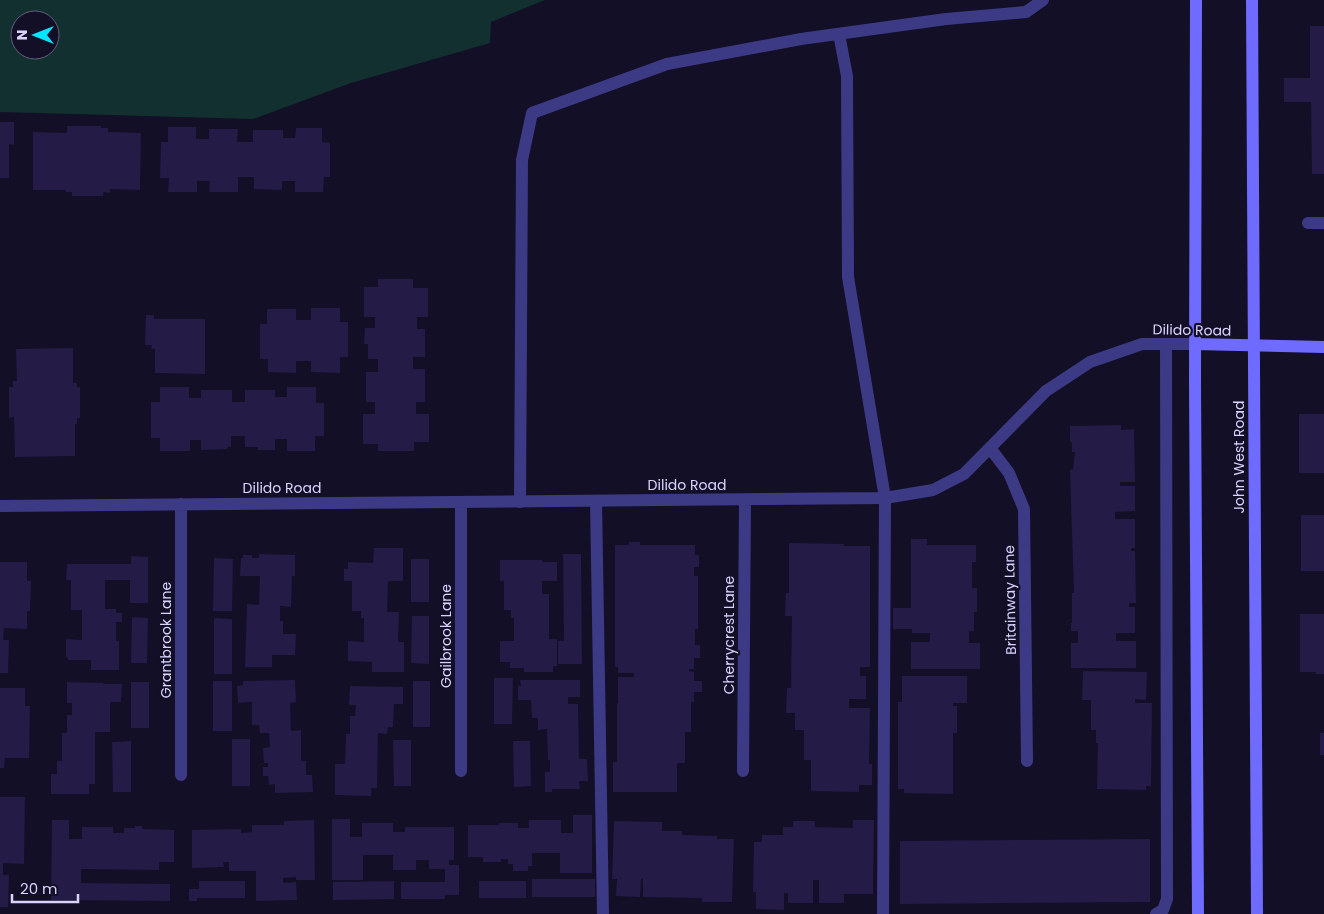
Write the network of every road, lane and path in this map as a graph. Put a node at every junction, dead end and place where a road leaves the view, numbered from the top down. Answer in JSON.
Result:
{"nodes":[{"id":1,"x":1043,"y":0,"type":"edge"},
{"id":2,"x":1196,"y":0,"type":"edge"},
{"id":3,"x":1252,"y":0,"type":"edge"},
{"id":4,"x":839,"y":34,"type":"junction"},
{"id":5,"x":1308,"y":223,"type":"dead end"},
{"id":6,"x":1324,"y":223,"type":"edge"},
{"id":7,"x":1166,"y":344,"type":"junction"},
{"id":8,"x":1195,"y":344,"type":"junction"},
{"id":9,"x":1254,"y":345,"type":"junction"},
{"id":10,"x":1324,"y":347,"type":"edge"},
{"id":11,"x":990,"y":448,"type":"junction"},
{"id":12,"x":885,"y":498,"type":"junction"},
{"id":13,"x":745,"y":500,"type":"junction"},
{"id":14,"x":596,"y":501,"type":"junction"},
{"id":15,"x":461,"y":502,"type":"junction"},
{"id":16,"x":520,"y":502,"type":"junction"},
{"id":17,"x":181,"y":504,"type":"junction"},
{"id":18,"x":0,"y":506,"type":"edge"},
{"id":19,"x":1027,"y":761,"type":"dead end"},
{"id":20,"x":461,"y":771,"type":"dead end"},
{"id":21,"x":743,"y":771,"type":"dead end"},
{"id":22,"x":181,"y":775,"type":"dead end"},
{"id":23,"x":603,"y":914,"type":"edge"},
{"id":24,"x":883,"y":914,"type":"edge"},
{"id":25,"x":1156,"y":914,"type":"edge"},
{"id":26,"x":1198,"y":914,"type":"edge"},
{"id":27,"x":1257,"y":914,"type":"edge"}],
"edges":[{"from":1,"to":4,"type":"street"},
{"from":2,"to":8,"type":"main road"},
{"from":3,"to":9,"type":"main road","name":"John West Road"},
{"from":4,"to":12,"type":"street"},
{"from":4,"to":16,"type":"street"},
{"from":5,"to":6,"type":"street"},
{"from":7,"to":8,"type":"street","name":"Dilido Road"},
{"from":7,"to":11,"type":"street","name":"Dilido Road"},
{"from":7,"to":25,"type":"street"},
{"from":8,"to":9,"type":"main road","name":"Dilido Road"},
{"from":8,"to":26,"type":"main road"},
{"from":9,"to":10,"type":"main road","name":"Dilido Road"},
{"from":9,"to":27,"type":"main road","name":"John West Road"},
{"from":11,"to":12,"type":"street","name":"Dilido Road"},
{"from":11,"to":19,"type":"street","name":"Britainway Lane"},
{"from":12,"to":13,"type":"street","name":"Dilido Road"},
{"from":12,"to":24,"type":"street"},
{"from":13,"to":14,"type":"street","name":"Dilido Road"},
{"from":13,"to":21,"type":"street","name":"Cherrycrest Lane"},
{"from":14,"to":16,"type":"street","name":"Dilido Road"},
{"from":14,"to":23,"type":"street"},
{"from":15,"to":16,"type":"street","name":"Dilido Road"},
{"from":15,"to":17,"type":"street","name":"Dilido Road"},
{"from":15,"to":20,"type":"street","name":"Gailbrook Lane"},
{"from":17,"to":18,"type":"street","name":"Dilido Road"},
{"from":17,"to":22,"type":"street","name":"Grantbrook Lane"}]}
